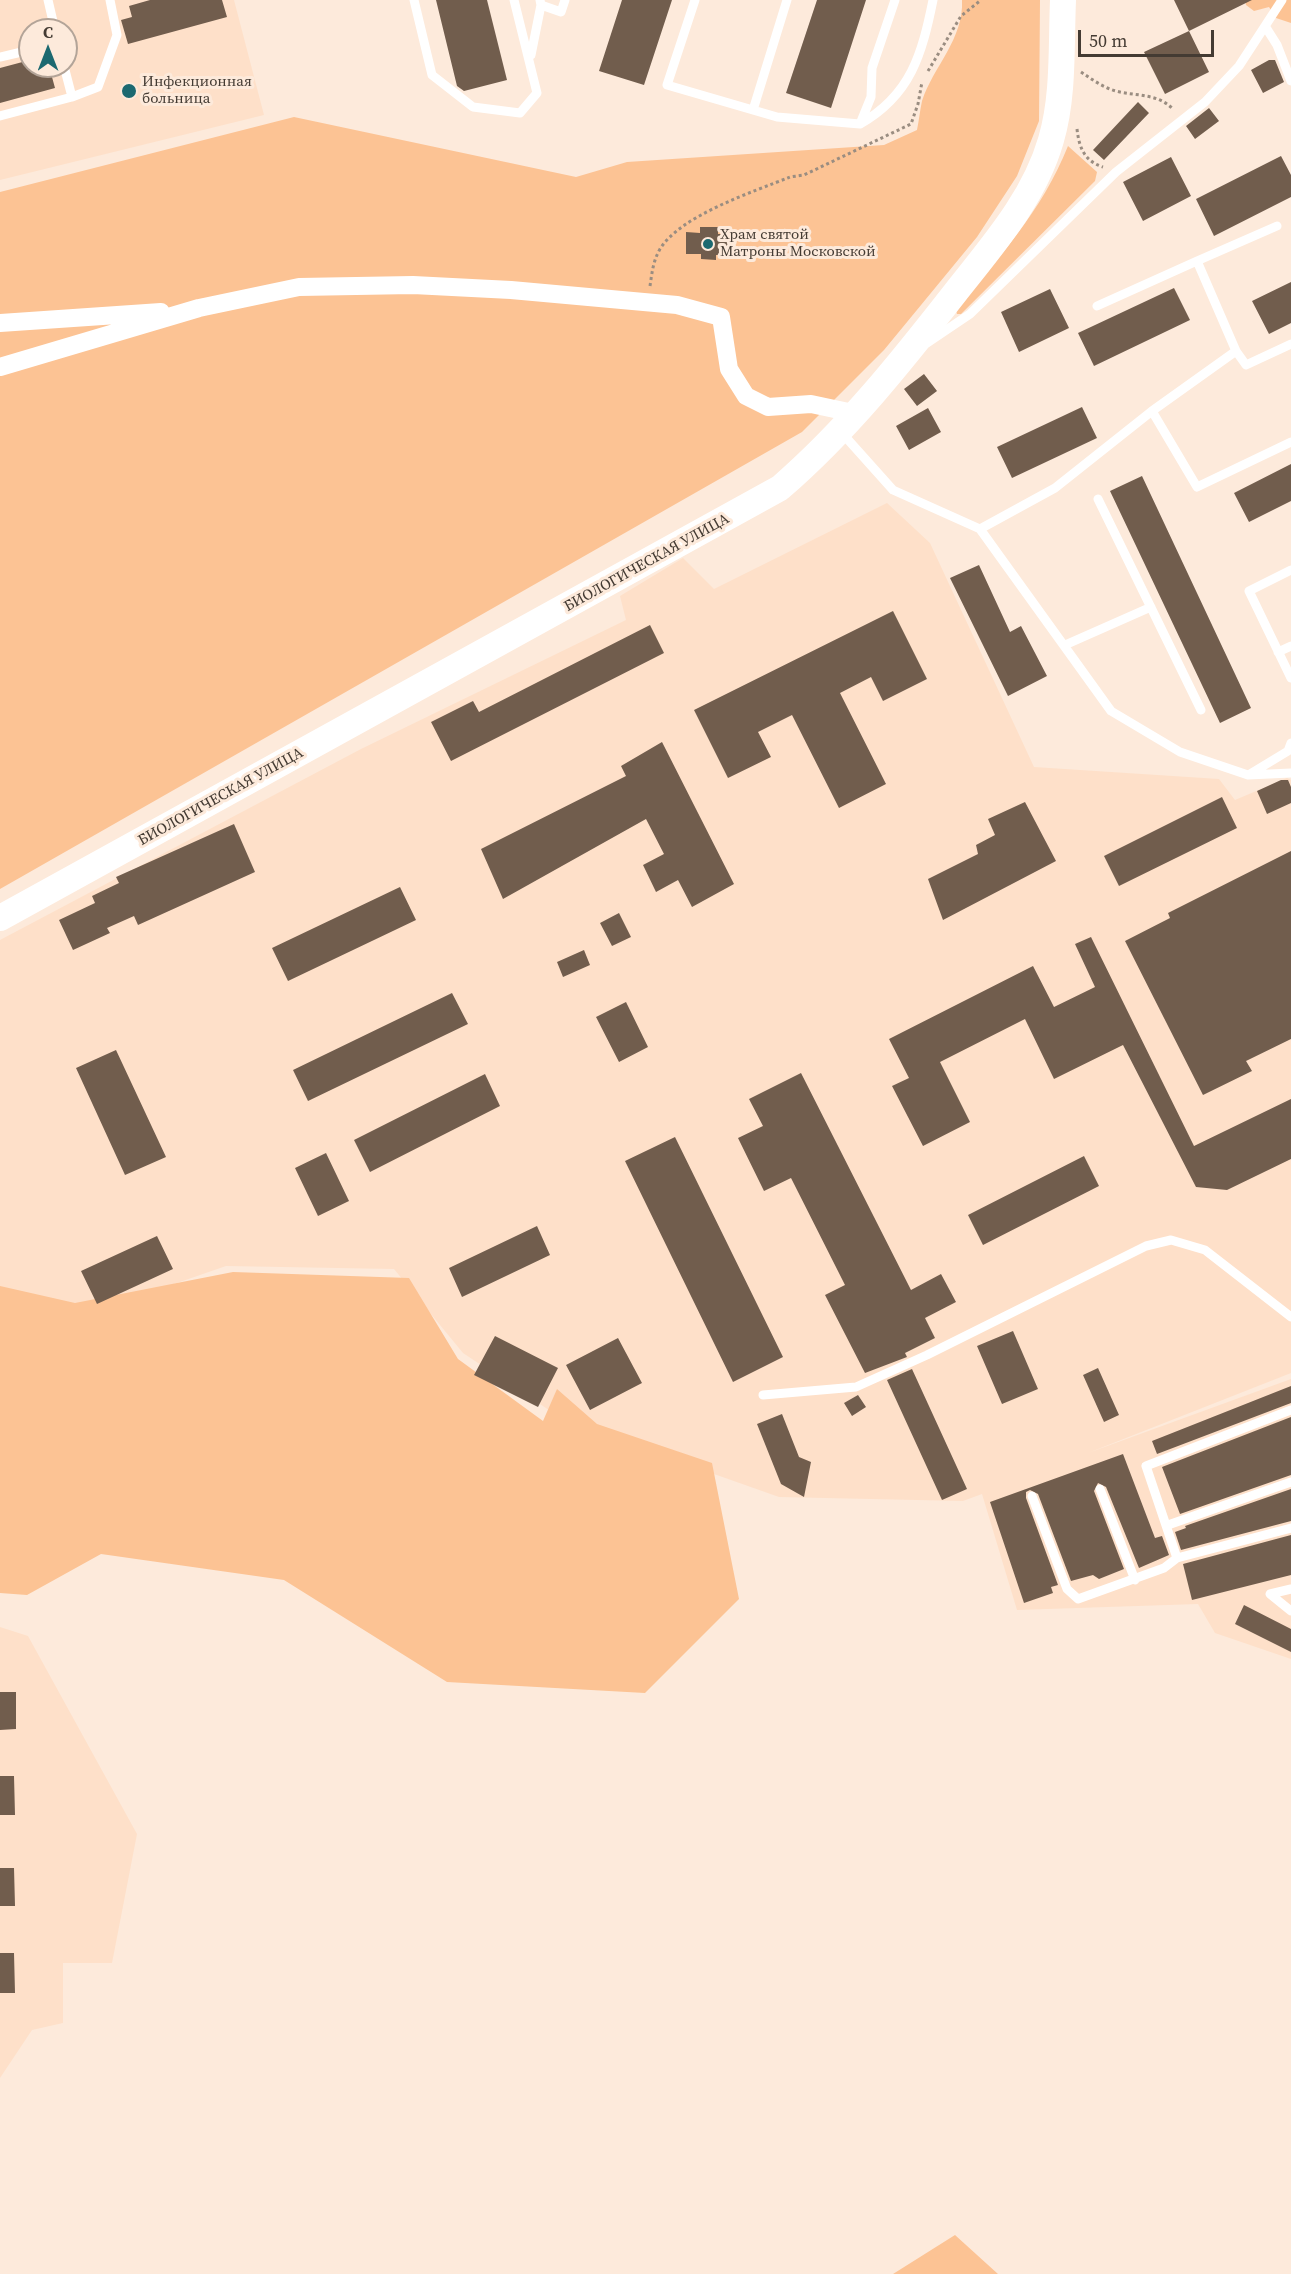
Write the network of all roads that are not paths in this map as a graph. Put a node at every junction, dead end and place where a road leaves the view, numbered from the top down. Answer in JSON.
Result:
{"nodes":[{"id":1,"x":48,"y":0,"type":"edge"},
{"id":2,"x":110,"y":0,"type":"edge"},
{"id":3,"x":414,"y":0,"type":"edge"},
{"id":4,"x":514,"y":0,"type":"edge"},
{"id":5,"x":565,"y":0,"type":"edge"},
{"id":6,"x":695,"y":0,"type":"edge"},
{"id":7,"x":787,"y":0,"type":"edge"},
{"id":8,"x":895,"y":0,"type":"edge"},
{"id":9,"x":933,"y":0,"type":"edge"},
{"id":10,"x":1063,"y":0,"type":"edge"},
{"id":11,"x":1282,"y":0,"type":"edge"},
{"id":12,"x":540,"y":2,"type":"edge"},
{"id":13,"x":52,"y":18,"type":"edge"},
{"id":14,"x":1265,"y":26,"type":"junction"},
{"id":15,"x":18,"y":53,"type":"edge"},
{"id":16,"x":0,"y":57,"type":"edge"},
{"id":17,"x":530,"y":57,"type":"junction"},
{"id":18,"x":66,"y":78,"type":"edge"},
{"id":19,"x":1291,"y":81,"type":"edge"},
{"id":20,"x":72,"y":98,"type":"junction"},
{"id":21,"x":753,"y":110,"type":"junction"},
{"id":22,"x":0,"y":116,"type":"edge"},
{"id":23,"x":860,"y":124,"type":"junction"},
{"id":24,"x":1276,"y":226,"type":"dead end"},
{"id":25,"x":1197,"y":261,"type":"junction"},
{"id":26,"x":1097,"y":306,"type":"dead end"},
{"id":27,"x":199,"y":308,"type":"junction"},
{"id":28,"x":0,"y":323,"type":"edge"},
{"id":29,"x":1291,"y":344,"type":"edge"},
{"id":30,"x":1236,"y":351,"type":"junction"},
{"id":31,"x":903,"y":360,"type":"junction"},
{"id":32,"x":0,"y":367,"type":"edge"},
{"id":33,"x":1152,"y":411,"type":"junction"},
{"id":34,"x":849,"y":423,"type":"junction"},
{"id":35,"x":1291,"y":442,"type":"edge"},
{"id":36,"x":1098,"y":499,"type":"dead end"},
{"id":37,"x":980,"y":529,"type":"junction"},
{"id":38,"x":1291,"y":570,"type":"edge"},
{"id":39,"x":1151,"y":607,"type":"junction"},
{"id":40,"x":1065,"y":645,"type":"junction"},
{"id":41,"x":1291,"y":645,"type":"edge"},
{"id":42,"x":1278,"y":652,"type":"junction"},
{"id":43,"x":1291,"y":678,"type":"edge"},
{"id":44,"x":1201,"y":710,"type":"dead end"},
{"id":45,"x":1291,"y":743,"type":"edge"},
{"id":46,"x":1291,"y":773,"type":"edge"},
{"id":47,"x":1248,"y":775,"type":"junction"},
{"id":48,"x":0,"y":918,"type":"edge"},
{"id":49,"x":1291,"y":1317,"type":"edge"},
{"id":50,"x":763,"y":1395,"type":"dead end"},
{"id":51,"x":1291,"y":1410,"type":"edge"},
{"id":52,"x":1291,"y":1482,"type":"edge"},
{"id":53,"x":1100,"y":1489,"type":"dead end"},
{"id":54,"x":1032,"y":1496,"type":"dead end"},
{"id":55,"x":1168,"y":1525,"type":"junction"},
{"id":56,"x":1291,"y":1528,"type":"edge"},
{"id":57,"x":1177,"y":1558,"type":"junction"},
{"id":58,"x":1135,"y":1580,"type":"junction"},
{"id":59,"x":1291,"y":1589,"type":"edge"},
{"id":60,"x":1291,"y":1611,"type":"edge"}],
"edges":[{"from":1,"to":13,"type":"lane"},
{"from":2,"to":20,"type":"lane"},
{"from":3,"to":17,"type":"lane"},
{"from":4,"to":17,"type":"lane"},
{"from":5,"to":12,"type":"lane"},
{"from":6,"to":21,"type":"lane"},
{"from":7,"to":21,"type":"lane"},
{"from":8,"to":23,"type":"lane"},
{"from":9,"to":23,"type":"lane"},
{"from":10,"to":31,"type":"street","name":"БИОЛОГИЧЕСКАЯ УЛИЦА"},
{"from":11,"to":14,"type":"lane"},
{"from":12,"to":17,"type":"lane"},
{"from":14,"to":19,"type":"lane"},
{"from":14,"to":31,"type":"lane"},
{"from":15,"to":16,"type":"lane"},
{"from":18,"to":20,"type":"lane"},
{"from":20,"to":22,"type":"lane"},
{"from":21,"to":23,"type":"lane"},
{"from":24,"to":25,"type":"lane"},
{"from":25,"to":26,"type":"lane"},
{"from":25,"to":30,"type":"lane"},
{"from":27,"to":28,"type":"street"},
{"from":27,"to":32,"type":"street"},
{"from":27,"to":34,"type":"street"},
{"from":29,"to":30,"type":"lane"},
{"from":30,"to":33,"type":"lane"},
{"from":31,"to":34,"type":"street","name":"БИОЛОГИЧЕСКАЯ УЛИЦА"},
{"from":33,"to":35,"type":"lane"},
{"from":33,"to":37,"type":"lane"},
{"from":34,"to":37,"type":"lane"},
{"from":34,"to":48,"type":"street","name":"БИОЛОГИЧЕСКАЯ УЛИЦА"},
{"from":36,"to":39,"type":"lane"},
{"from":37,"to":40,"type":"lane"},
{"from":38,"to":42,"type":"lane"},
{"from":39,"to":40,"type":"lane"},
{"from":39,"to":44,"type":"lane"},
{"from":40,"to":47,"type":"lane"},
{"from":41,"to":42,"type":"lane"},
{"from":42,"to":43,"type":"lane"},
{"from":45,"to":47,"type":"lane"},
{"from":46,"to":47,"type":"lane"},
{"from":49,"to":50,"type":"lane"},
{"from":51,"to":55,"type":"lane"},
{"from":52,"to":55,"type":"lane"},
{"from":53,"to":58,"type":"lane"},
{"from":54,"to":58,"type":"lane"},
{"from":55,"to":57,"type":"lane"},
{"from":56,"to":57,"type":"lane"},
{"from":57,"to":58,"type":"lane"},
{"from":59,"to":60,"type":"lane"}]}
